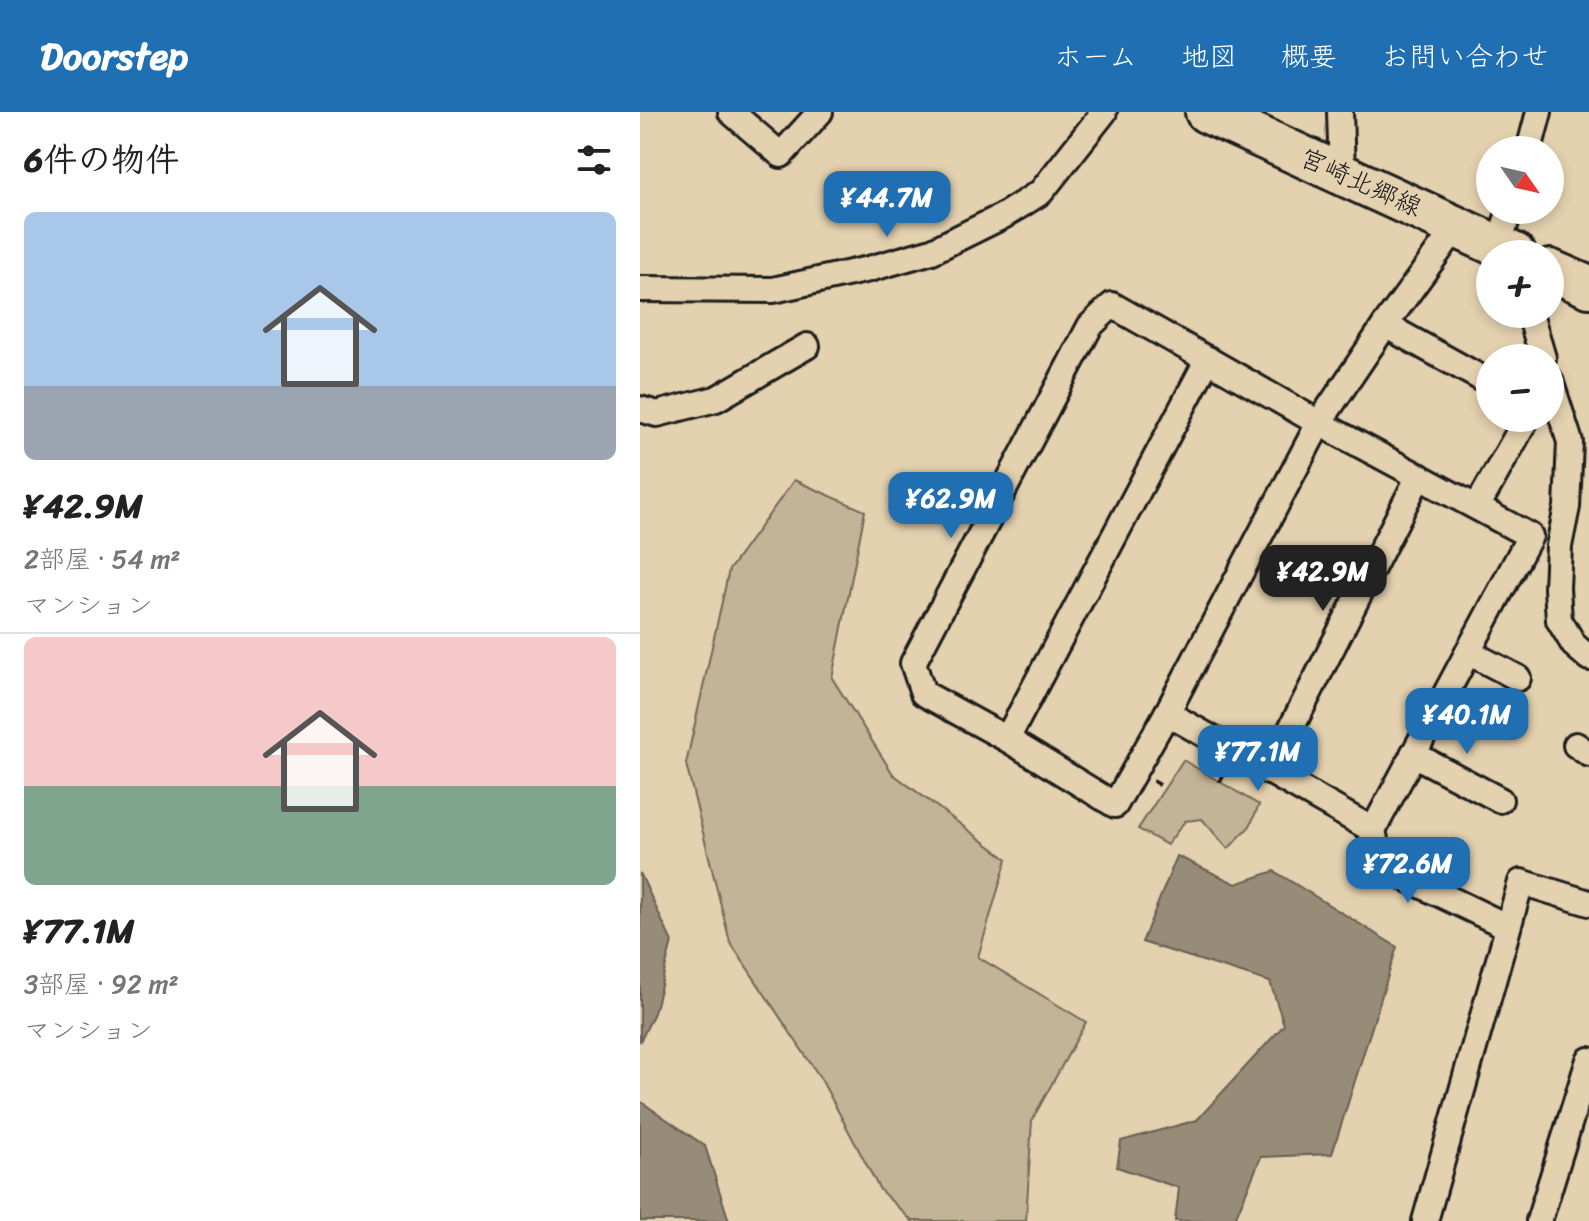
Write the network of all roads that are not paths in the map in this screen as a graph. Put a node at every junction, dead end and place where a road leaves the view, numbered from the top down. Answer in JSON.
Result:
{"nodes":[{"id":1,"x":731,"y":112,"type":"edge"},
{"id":2,"x":820,"y":112,"type":"edge"},
{"id":3,"x":1104,"y":112,"type":"edge"},
{"id":4,"x":1206,"y":112,"type":"edge"},
{"id":5,"x":1340,"y":112,"type":"edge"},
{"id":6,"x":1539,"y":112,"type":"edge"},
{"id":7,"x":1533,"y":136,"type":"edge"},
{"id":8,"x":1342,"y":173,"type":"junction"},
{"id":9,"x":1457,"y":226,"type":"junction"},
{"id":10,"x":1508,"y":237,"type":"edge"},
{"id":11,"x":1564,"y":276,"type":"edge"},
{"id":12,"x":1589,"y":287,"type":"edge"},
{"id":13,"x":640,"y":289,"type":"edge"},
{"id":14,"x":1385,"y":325,"type":"junction"},
{"id":15,"x":807,"y":346,"type":"dead end"},
{"id":16,"x":1208,"y":359,"type":"junction"},
{"id":17,"x":1476,"y":375,"type":"edge"},
{"id":18,"x":640,"y":409,"type":"edge"},
{"id":19,"x":1319,"y":423,"type":"junction"},
{"id":20,"x":1564,"y":423,"type":"edge"},
{"id":21,"x":1519,"y":432,"type":"edge"},
{"id":22,"x":1419,"y":476,"type":"junction"},
{"id":23,"x":1477,"y":507,"type":"junction"},
{"id":24,"x":1468,"y":652,"type":"junction"},
{"id":25,"x":1589,"y":658,"type":"edge"},
{"id":26,"x":1518,"y":678,"type":"dead end"},
{"id":27,"x":1167,"y":713,"type":"junction"},
{"id":28,"x":1007,"y":739,"type":"junction"},
{"id":29,"x":1413,"y":754,"type":"junction"},
{"id":30,"x":1269,"y":772,"type":"junction"},
{"id":31,"x":1500,"y":800,"type":"dead end"},
{"id":32,"x":1373,"y":830,"type":"junction"},
{"id":33,"x":1589,"y":903,"type":"edge"},
{"id":34,"x":1506,"y":926,"type":"junction"},
{"id":35,"x":1589,"y":1060,"type":"edge"},
{"id":36,"x":1425,"y":1221,"type":"edge"},
{"id":37,"x":1539,"y":1221,"type":"edge"}],
"edges":[{"from":1,"to":2,"type":"street"},
{"from":3,"to":13,"type":"street"},
{"from":4,"to":8,"type":"main road","name":"宮崎北郷線"},
{"from":5,"to":8,"type":"street"},
{"from":6,"to":7,"type":"street"},
{"from":8,"to":9,"type":"main road","name":"宮崎北郷線"},
{"from":9,"to":10,"type":"main road","name":"宮崎北郷線"},
{"from":9,"to":14,"type":"street"},
{"from":11,"to":12,"type":"main road"},
{"from":14,"to":17,"type":"street"},
{"from":14,"to":19,"type":"street"},
{"from":15,"to":18,"type":"street"},
{"from":16,"to":19,"type":"street"},
{"from":16,"to":28,"type":"street"},
{"from":16,"to":28,"type":"street"},
{"from":19,"to":22,"type":"street"},
{"from":19,"to":27,"type":"street"},
{"from":20,"to":25,"type":"street"},
{"from":21,"to":23,"type":"street"},
{"from":22,"to":23,"type":"street"},
{"from":22,"to":30,"type":"street"},
{"from":23,"to":24,"type":"street"},
{"from":24,"to":26,"type":"street"},
{"from":24,"to":29,"type":"street"},
{"from":27,"to":28,"type":"street"},
{"from":27,"to":30,"type":"street"},
{"from":29,"to":31,"type":"street"},
{"from":29,"to":32,"type":"street"},
{"from":30,"to":32,"type":"street"},
{"from":32,"to":34,"type":"street"},
{"from":33,"to":34,"type":"street"},
{"from":34,"to":36,"type":"street"},
{"from":35,"to":37,"type":"street"}]}
